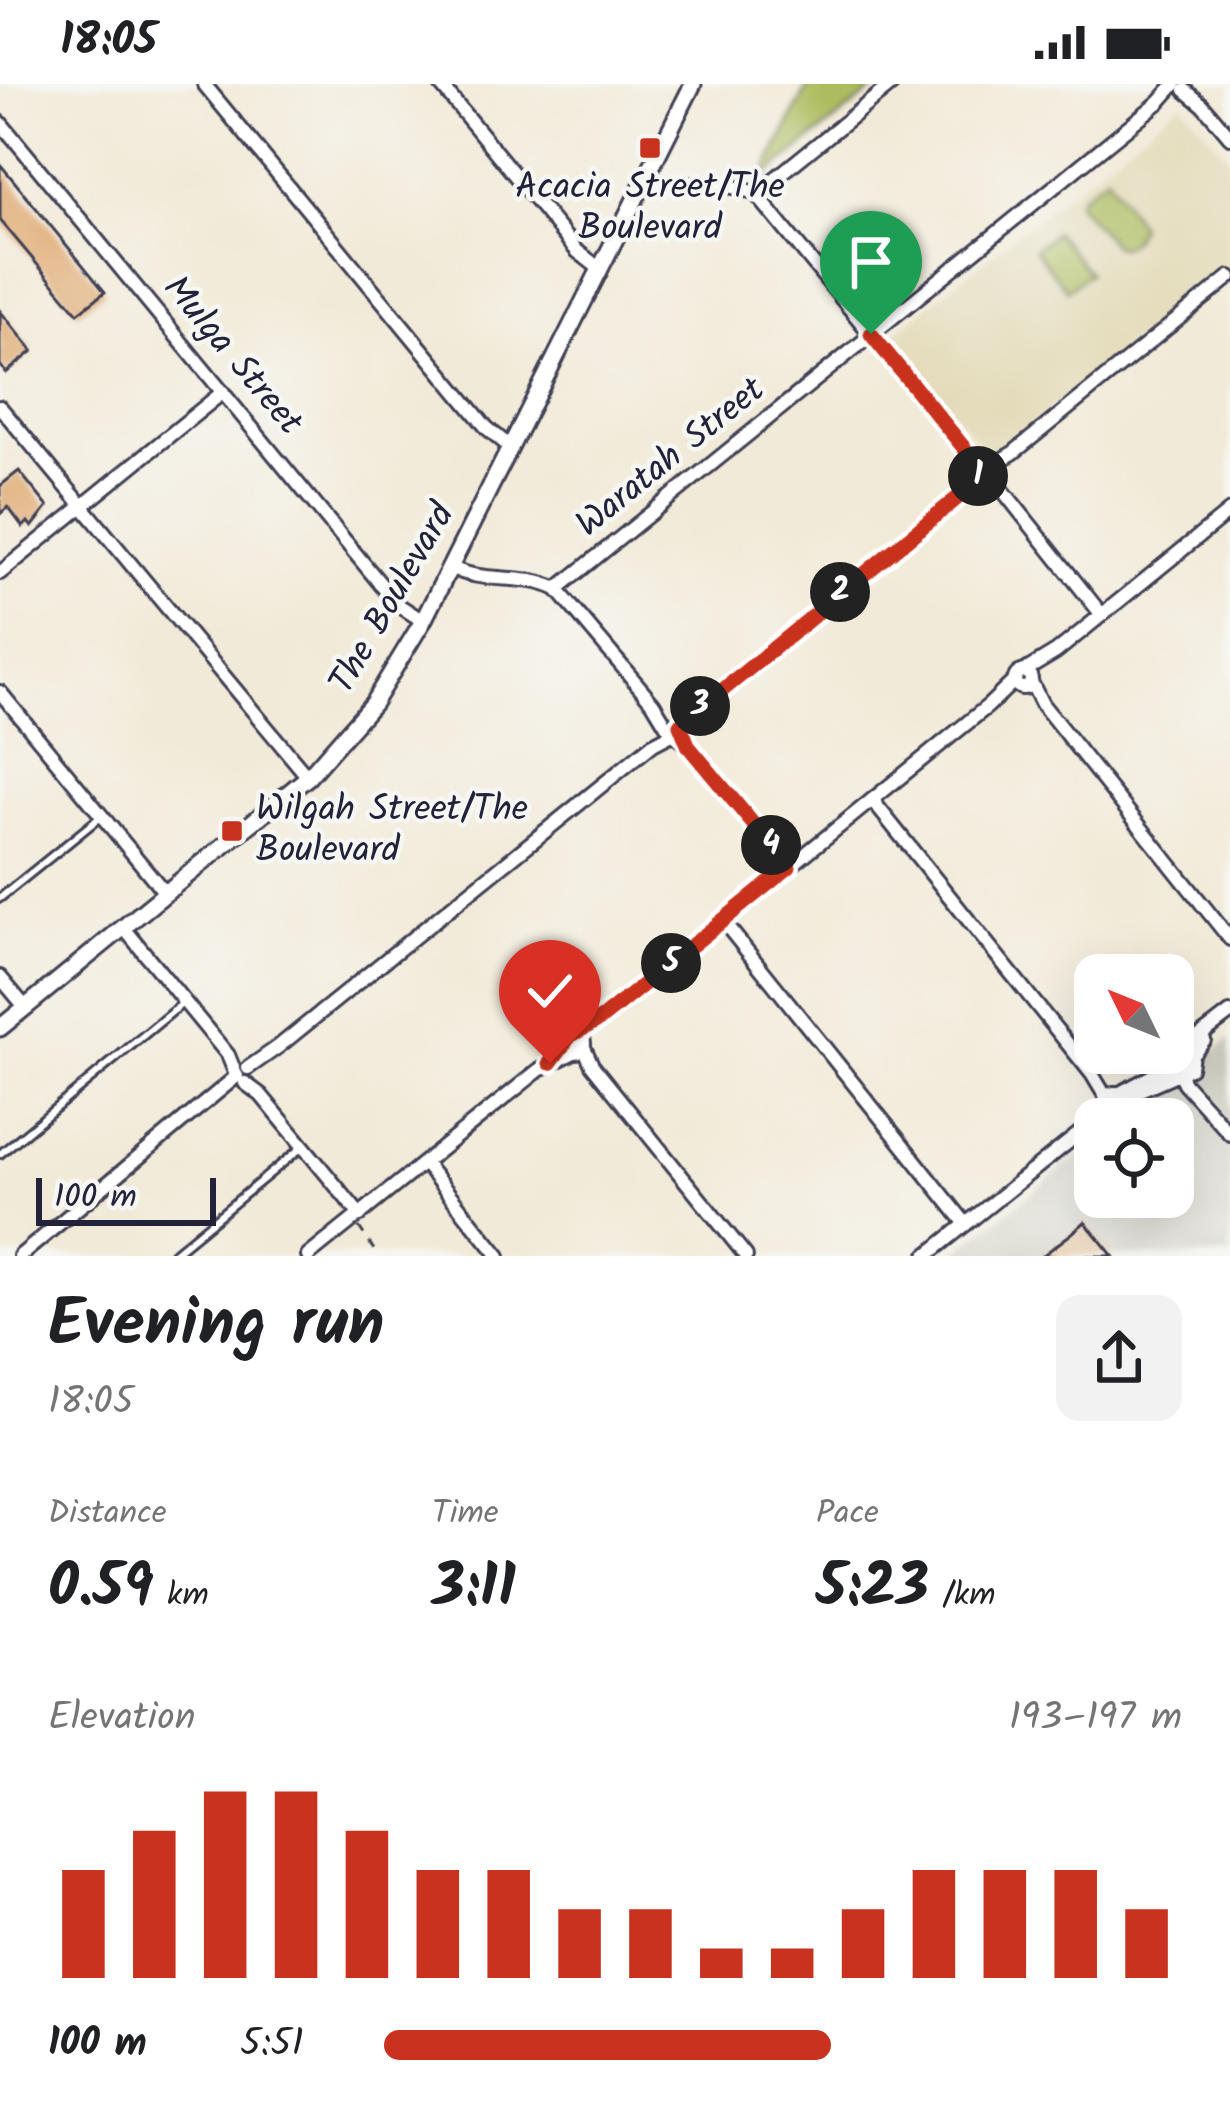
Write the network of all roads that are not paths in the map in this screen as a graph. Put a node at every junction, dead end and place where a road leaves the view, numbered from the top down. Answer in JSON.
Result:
{"nodes":[{"id":1,"x":204,"y":84,"type":"edge"},
{"id":2,"x":440,"y":84,"type":"edge"},
{"id":3,"x":892,"y":84,"type":"edge"},
{"id":4,"x":686,"y":86,"type":"edge"},
{"id":5,"x":1184,"y":86,"type":"edge"},
{"id":6,"x":0,"y":122,"type":"edge"},
{"id":7,"x":1230,"y":137,"type":"edge"},
{"id":8,"x":645,"y":178,"type":"junction"},
{"id":9,"x":756,"y":194,"type":"junction"},
{"id":10,"x":600,"y":268,"type":"junction"},
{"id":11,"x":1230,"y":277,"type":"edge"},
{"id":12,"x":871,"y":334,"type":"junction"},
{"id":13,"x":223,"y":392,"type":"junction"},
{"id":14,"x":0,"y":407,"type":"edge"},
{"id":15,"x":510,"y":447,"type":"junction"},
{"id":16,"x":986,"y":475,"type":"junction"},
{"id":17,"x":82,"y":507,"type":"junction"},
{"id":18,"x":1230,"y":511,"type":"edge"},
{"id":19,"x":450,"y":567,"type":"junction"},
{"id":20,"x":0,"y":573,"type":"edge"},
{"id":21,"x":556,"y":589,"type":"junction"},
{"id":22,"x":1102,"y":615,"type":"junction"},
{"id":23,"x":423,"y":621,"type":"junction"},
{"id":24,"x":1024,"y":682,"type":"junction"},
{"id":25,"x":0,"y":692,"type":"edge"},
{"id":26,"x":673,"y":727,"type":"junction"},
{"id":27,"x":308,"y":777,"type":"junction"},
{"id":28,"x":872,"y":800,"type":"junction"},
{"id":29,"x":102,"y":815,"type":"junction"},
{"id":30,"x":789,"y":867,"type":"junction"},
{"id":31,"x":166,"y":894,"type":"junction"},
{"id":32,"x":0,"y":898,"type":"edge"},
{"id":33,"x":723,"y":921,"type":"junction"},
{"id":34,"x":124,"y":928,"type":"junction"},
{"id":35,"x":1230,"y":939,"type":"edge"},
{"id":36,"x":0,"y":977,"type":"edge"},
{"id":37,"x":184,"y":1003,"type":"junction"},
{"id":38,"x":26,"y":1008,"type":"junction"},
{"id":39,"x":1230,"y":1013,"type":"edge"},
{"id":40,"x":0,"y":1028,"type":"edge"},
{"id":41,"x":576,"y":1045,"type":"junction"},
{"id":42,"x":1194,"y":1051,"type":"edge"},
{"id":43,"x":1171,"y":1074,"type":"edge"},
{"id":44,"x":1184,"y":1074,"type":"edge"},
{"id":45,"x":245,"y":1075,"type":"junction"},
{"id":46,"x":1109,"y":1098,"type":"edge"},
{"id":47,"x":1125,"y":1098,"type":"edge"},
{"id":48,"x":1230,"y":1134,"type":"edge"},
{"id":49,"x":1074,"y":1139,"type":"edge"},
{"id":50,"x":304,"y":1146,"type":"junction"},
{"id":51,"x":0,"y":1154,"type":"edge"},
{"id":52,"x":424,"y":1163,"type":"junction"},
{"id":53,"x":357,"y":1217,"type":"junction"},
{"id":54,"x":966,"y":1224,"type":"junction"},
{"id":55,"x":20,"y":1256,"type":"edge"},
{"id":56,"x":170,"y":1256,"type":"edge"},
{"id":57,"x":308,"y":1256,"type":"edge"},
{"id":58,"x":499,"y":1256,"type":"edge"},
{"id":59,"x":746,"y":1256,"type":"edge"},
{"id":60,"x":926,"y":1256,"type":"edge"}],
"edges":[{"from":1,"to":15,"type":"street"},
{"from":2,"to":10,"type":"street"},
{"from":3,"to":9,"type":"street"},
{"from":4,"to":8,"type":"street","name":"The Boulevard"},
{"from":5,"to":7,"type":"street"},
{"from":5,"to":12,"type":"street","name":"Waratah Street"},
{"from":6,"to":13,"type":"street","name":"Mulga Street"},
{"from":8,"to":9,"type":"street"},
{"from":8,"to":10,"type":"street","name":"The Boulevard"},
{"from":9,"to":12,"type":"street"},
{"from":10,"to":15,"type":"street","name":"The Boulevard"},
{"from":11,"to":16,"type":"street"},
{"from":12,"to":16,"type":"street"},
{"from":12,"to":21,"type":"street","name":"Waratah Street"},
{"from":13,"to":17,"type":"street"},
{"from":13,"to":23,"type":"street","name":"Mulga Street"},
{"from":14,"to":17,"type":"street"},
{"from":15,"to":19,"type":"street","name":"The Boulevard"},
{"from":16,"to":22,"type":"street"},
{"from":16,"to":26,"type":"street"},
{"from":17,"to":20,"type":"street"},
{"from":17,"to":27,"type":"street"},
{"from":18,"to":22,"type":"street"},
{"from":19,"to":21,"type":"street"},
{"from":19,"to":23,"type":"street","name":"The Boulevard"},
{"from":21,"to":26,"type":"street"},
{"from":22,"to":24,"type":"street"},
{"from":23,"to":27,"type":"street","name":"The Boulevard"},
{"from":24,"to":28,"type":"street"},
{"from":24,"to":35,"type":"street"},
{"from":25,"to":29,"type":"street"},
{"from":26,"to":30,"type":"street"},
{"from":26,"to":45,"type":"street"},
{"from":27,"to":31,"type":"street","name":"The Boulevard"},
{"from":28,"to":30,"type":"street"},
{"from":28,"to":46,"type":"street"},
{"from":29,"to":31,"type":"street"},
{"from":29,"to":32,"type":"lane"},
{"from":30,"to":33,"type":"street"},
{"from":31,"to":34,"type":"street","name":"The Boulevard"},
{"from":33,"to":41,"type":"street"},
{"from":33,"to":54,"type":"street"},
{"from":34,"to":37,"type":"street"},
{"from":34,"to":38,"type":"street","name":"The Boulevard"},
{"from":36,"to":38,"type":"street"},
{"from":37,"to":45,"type":"street"},
{"from":37,"to":51,"type":"lane"},
{"from":38,"to":40,"type":"street","name":"The Boulevard"},
{"from":39,"to":42,"type":"street"},
{"from":41,"to":52,"type":"street"},
{"from":41,"to":59,"type":"street"},
{"from":43,"to":47,"type":"street"},
{"from":44,"to":48,"type":"street"},
{"from":45,"to":50,"type":"street"},
{"from":45,"to":55,"type":"street"},
{"from":49,"to":54,"type":"street"},
{"from":50,"to":53,"type":"street"},
{"from":50,"to":56,"type":"lane"},
{"from":52,"to":53,"type":"street"},
{"from":52,"to":58,"type":"street"},
{"from":53,"to":57,"type":"street"},
{"from":54,"to":60,"type":"street"}]}
